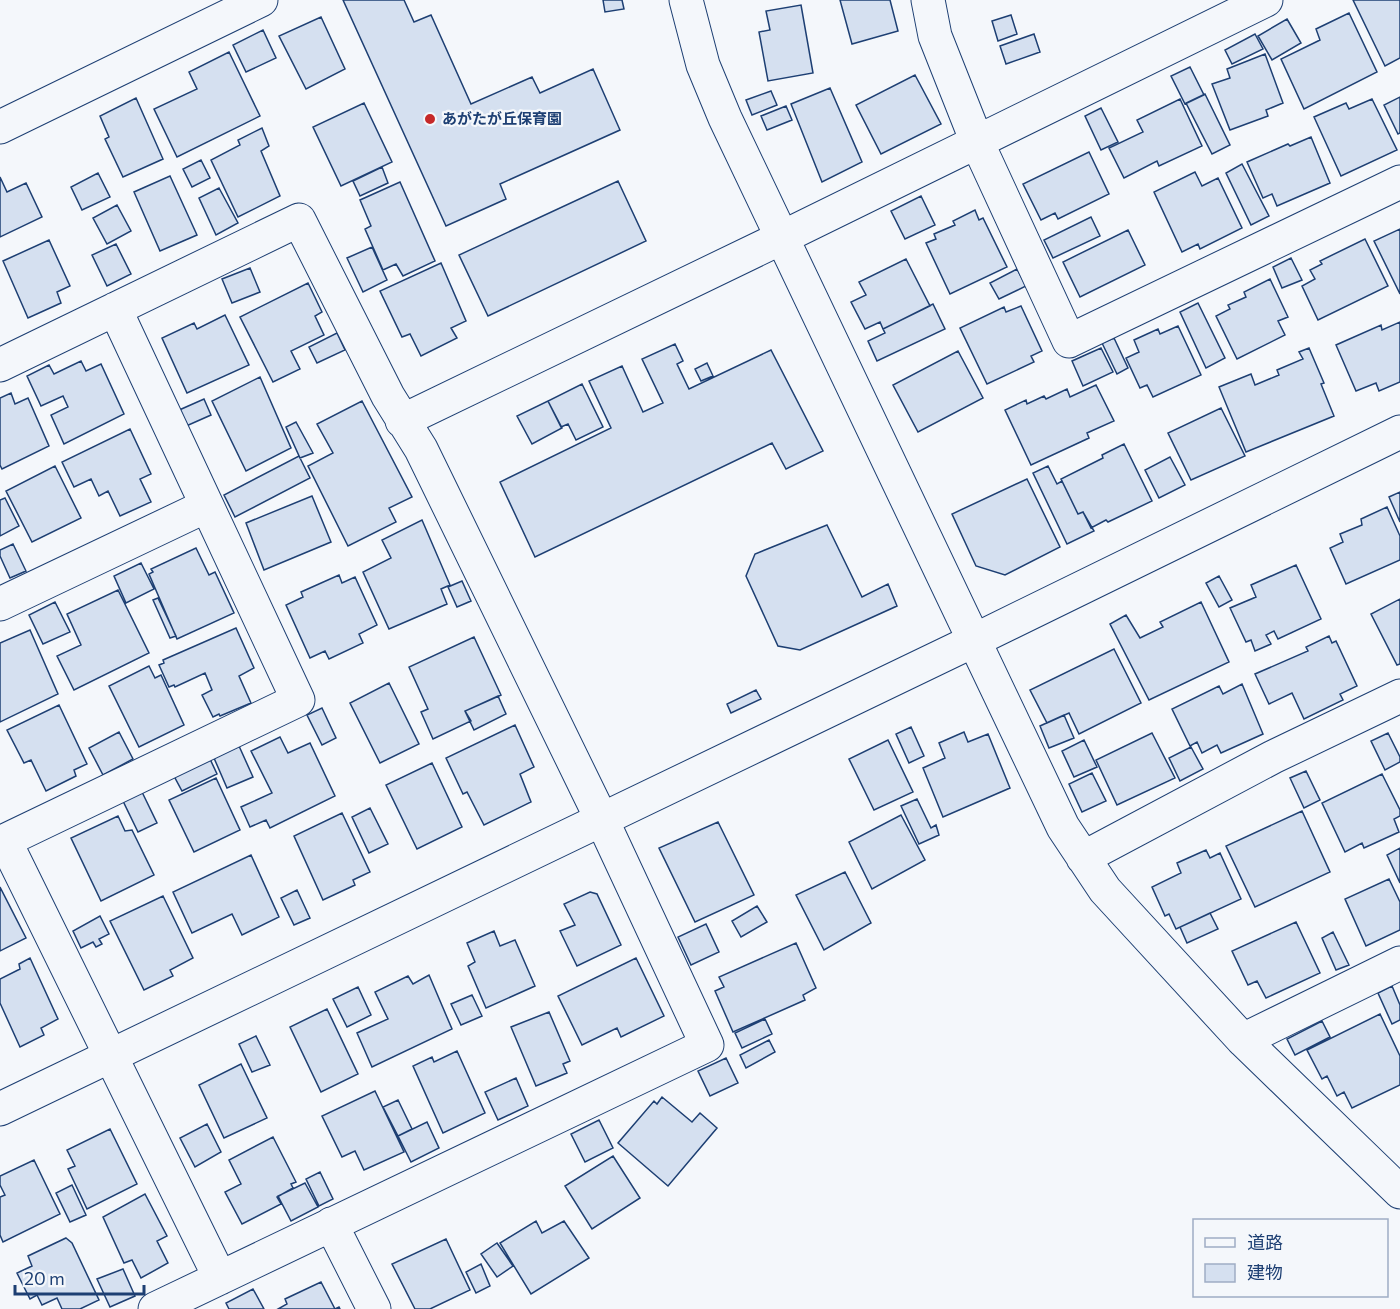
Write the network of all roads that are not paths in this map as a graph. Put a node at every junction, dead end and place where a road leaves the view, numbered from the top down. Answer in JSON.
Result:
{"nodes":[{"id":1,"x":261,"y":0,"type":"edge"},
{"id":2,"x":686,"y":0,"type":"edge"},
{"id":3,"x":928,"y":0,"type":"edge"},
{"id":4,"x":1266,"y":0,"type":"edge"},
{"id":5,"x":0,"y":127,"type":"edge"},
{"id":6,"x":977,"y":142,"type":"junction"},
{"id":7,"x":1400,"y":182,"type":"edge"},
{"id":8,"x":781,"y":238,"type":"junction"},
{"id":9,"x":115,"y":309,"type":"junction"},
{"id":10,"x":0,"y":365,"type":"edge"},
{"id":11,"x":402,"y":421,"type":"junction"},
{"id":12,"x":1400,"y":432,"type":"edge"},
{"id":13,"x":206,"y":506,"type":"junction"},
{"id":14,"x":0,"y":604,"type":"edge"},
{"id":15,"x":973,"y":641,"type":"junction"},
{"id":16,"x":1400,"y":696,"type":"edge"},
{"id":17,"x":602,"y":820,"type":"junction"},
{"id":18,"x":3,"y":842,"type":"edge"},
{"id":19,"x":1083,"y":858,"type":"junction"},
{"id":20,"x":1400,"y":963,"type":"edge"},
{"id":21,"x":1243,"y":1040,"type":"junction"},
{"id":22,"x":111,"y":1056,"type":"junction"},
{"id":23,"x":0,"y":1109,"type":"edge"},
{"id":24,"x":1400,"y":1192,"type":"edge"},
{"id":25,"x":331,"y":1224,"type":"junction"},
{"id":26,"x":220,"y":1278,"type":"junction"},
{"id":27,"x":155,"y":1309,"type":"edge"},
{"id":28,"x":374,"y":1309,"type":"edge"}],
"edges":[{"from":1,"to":5,"type":"street"},
{"from":2,"to":8,"type":"street"},
{"from":3,"to":6,"type":"street"},
{"from":4,"to":6,"type":"street"},
{"from":6,"to":7,"type":"street"},
{"from":6,"to":8,"type":"street"},
{"from":8,"to":11,"type":"street"},
{"from":8,"to":15,"type":"street"},
{"from":9,"to":10,"type":"street"},
{"from":9,"to":11,"type":"street"},
{"from":9,"to":13,"type":"street"},
{"from":11,"to":17,"type":"street"},
{"from":12,"to":15,"type":"street"},
{"from":13,"to":14,"type":"street"},
{"from":13,"to":18,"type":"street"},
{"from":15,"to":17,"type":"street"},
{"from":15,"to":19,"type":"street"},
{"from":16,"to":19,"type":"street"},
{"from":17,"to":22,"type":"street"},
{"from":17,"to":25,"type":"street"},
{"from":18,"to":22,"type":"street"},
{"from":19,"to":21,"type":"street"},
{"from":20,"to":21,"type":"street"},
{"from":21,"to":24,"type":"street"},
{"from":22,"to":23,"type":"street"},
{"from":22,"to":26,"type":"street"},
{"from":25,"to":26,"type":"street"},
{"from":25,"to":28,"type":"street"},
{"from":26,"to":27,"type":"street"}]}
